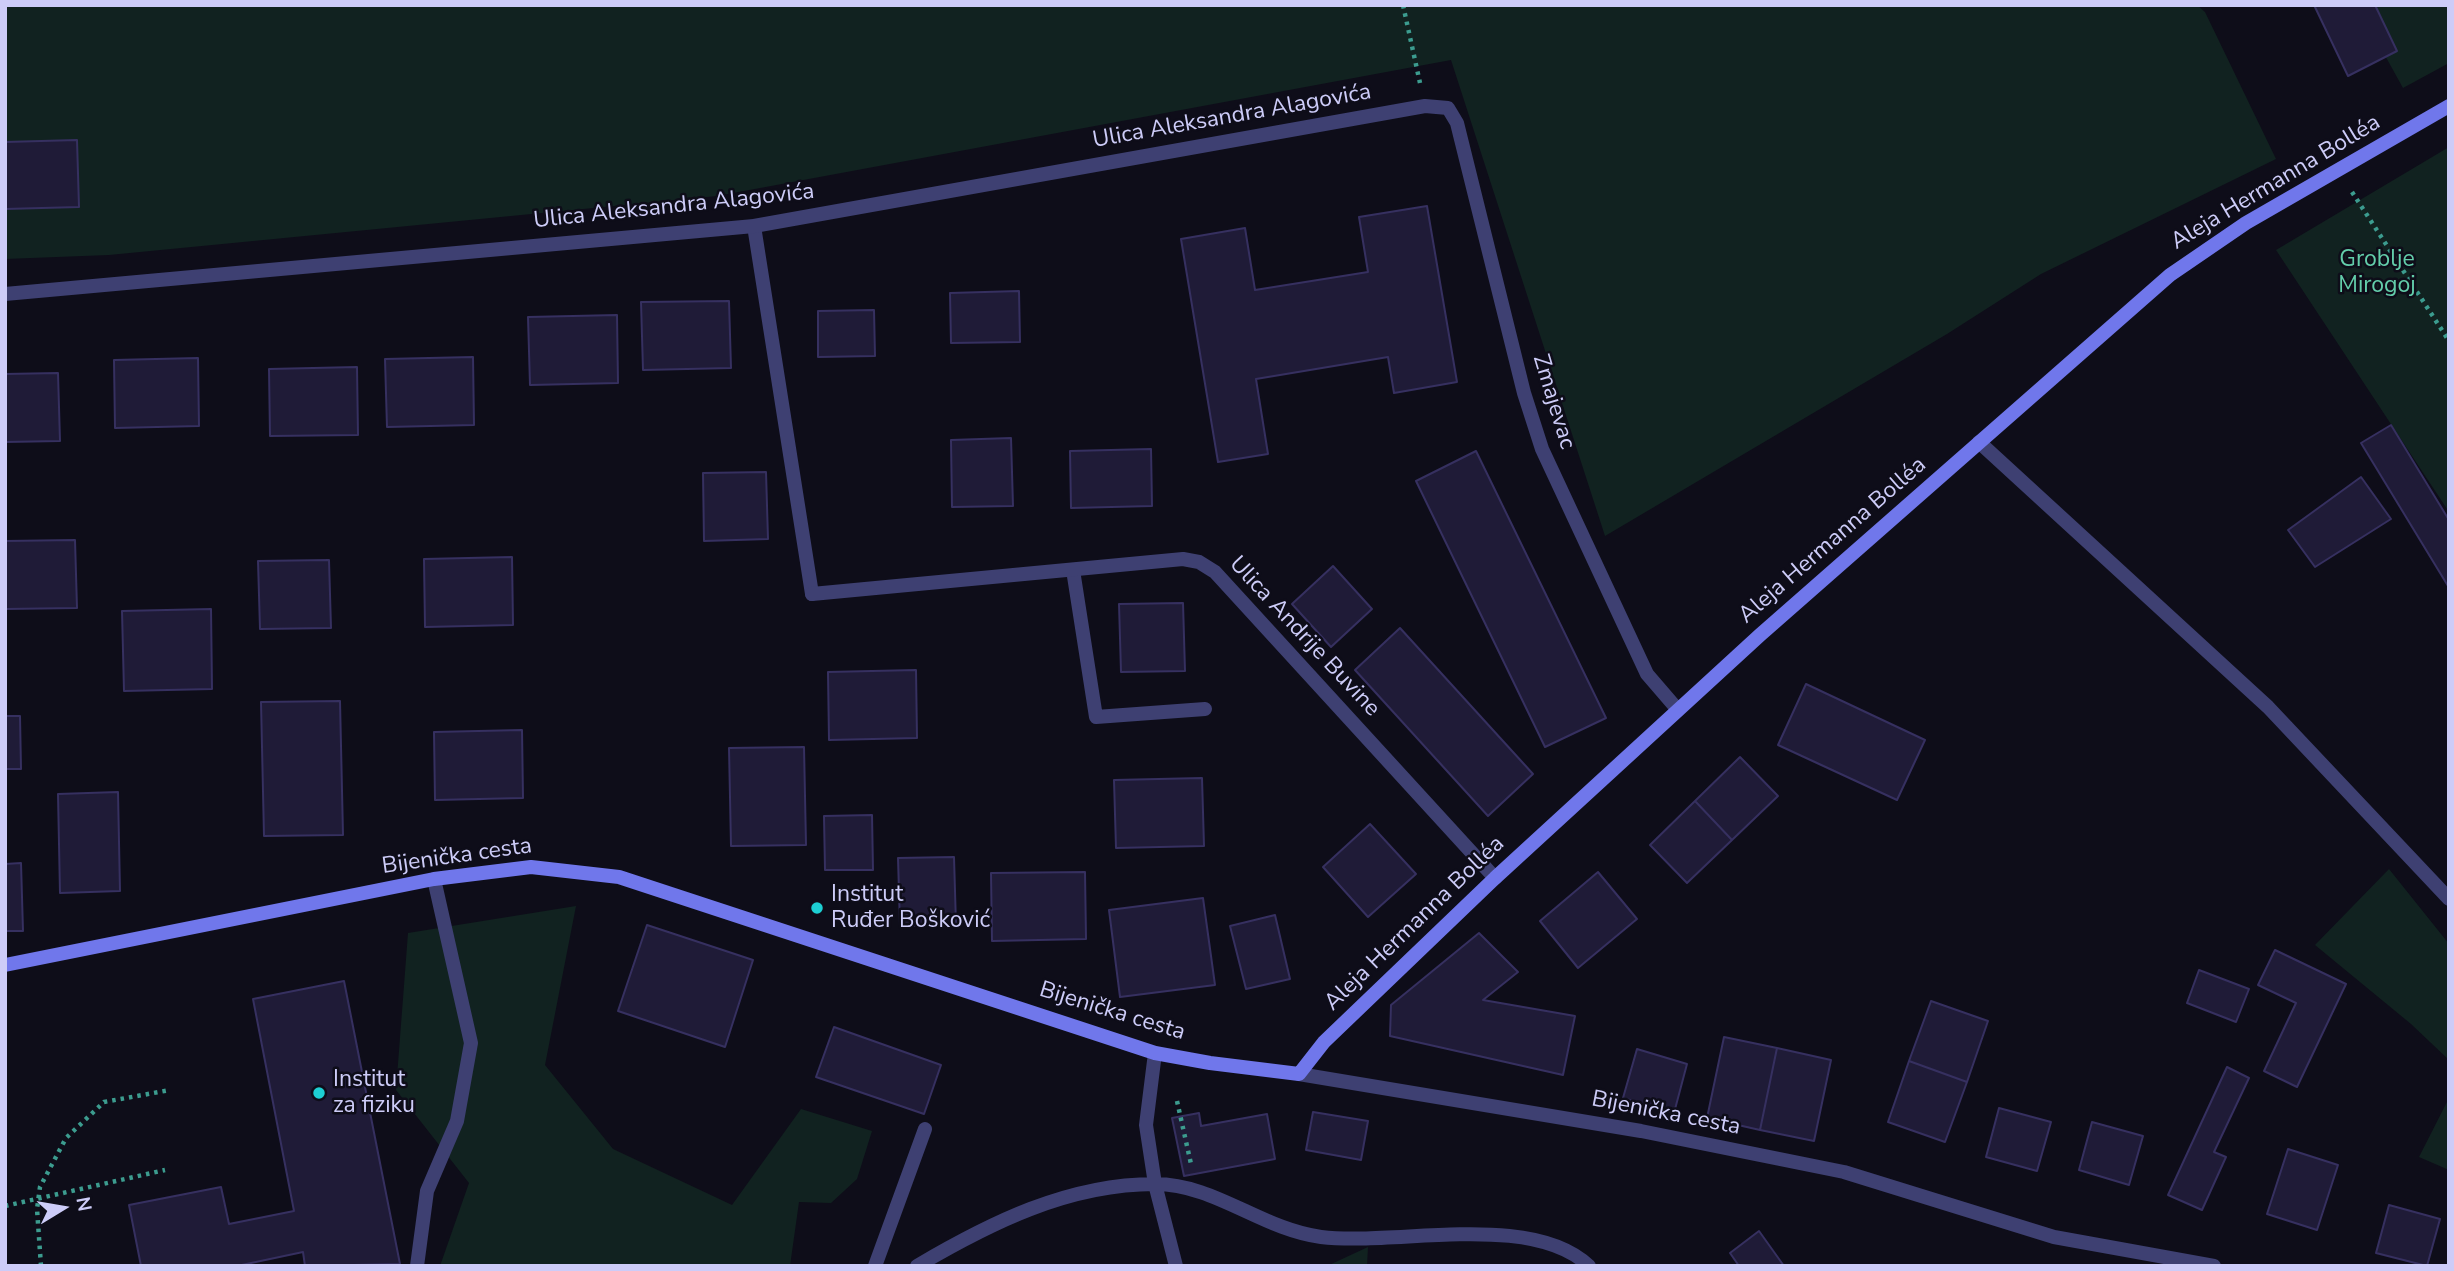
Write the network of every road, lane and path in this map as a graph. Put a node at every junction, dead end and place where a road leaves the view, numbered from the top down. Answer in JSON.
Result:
{"nodes":[{"id":1,"x":1403,"y":5,"type":"edge"},
{"id":2,"x":1420,"y":83,"type":"dead end"},
{"id":3,"x":1425,"y":106,"type":"joint"},
{"id":4,"x":2449,"y":106,"type":"edge"},
{"id":5,"x":2352,"y":191,"type":"dead end"},
{"id":6,"x":754,"y":226,"type":"junction"},
{"id":7,"x":5,"y":294,"type":"edge"},
{"id":8,"x":2449,"y":341,"type":"edge"},
{"id":9,"x":1979,"y":442,"type":"junction"},
{"id":10,"x":1073,"y":570,"type":"junction"},
{"id":11,"x":1205,"y":709,"type":"dead end"},
{"id":12,"x":1678,"y":709,"type":"junction"},
{"id":13,"x":1495,"y":878,"type":"junction"},
{"id":14,"x":434,"y":879,"type":"junction"},
{"id":15,"x":2449,"y":899,"type":"edge"},
{"id":16,"x":5,"y":965,"type":"edge"},
{"id":17,"x":1155,"y":1053,"type":"junction"},
{"id":18,"x":1299,"y":1074,"type":"junction"},
{"id":19,"x":170,"y":1090,"type":"dead end"},
{"id":20,"x":1177,"y":1100,"type":"dead end"},
{"id":21,"x":925,"y":1129,"type":"dead end"},
{"id":22,"x":165,"y":1170,"type":"dead end"},
{"id":23,"x":1155,"y":1184,"type":"junction"},
{"id":24,"x":1196,"y":1188,"type":"junction"},
{"id":25,"x":38,"y":1199,"type":"junction"},
{"id":26,"x":5,"y":1206,"type":"edge"},
{"id":27,"x":41,"y":1266,"type":"edge"},
{"id":28,"x":417,"y":1266,"type":"edge"},
{"id":29,"x":875,"y":1266,"type":"edge"},
{"id":30,"x":917,"y":1266,"type":"edge"},
{"id":31,"x":1176,"y":1266,"type":"edge"},
{"id":32,"x":1589,"y":1266,"type":"edge"},
{"id":33,"x":2214,"y":1266,"type":"edge"}],
"edges":[{"from":1,"to":2,"type":"path"},
{"from":3,"to":6,"type":"street","name":"Ulica Aleksandra Alagovića"},
{"from":3,"to":12,"type":"street","name":"Zmajevac"},
{"from":4,"to":9,"type":"main road","name":"Aleja Hermanna Bolléa"},
{"from":5,"to":8,"type":"path"},
{"from":6,"to":7,"type":"street","name":"Ulica Aleksandra Alagovića"},
{"from":6,"to":10,"type":"street","name":"Ulica Andrije Buvine"},
{"from":9,"to":12,"type":"main road","name":"Aleja Hermanna Bolléa"},
{"from":9,"to":15,"type":"street"},
{"from":10,"to":11,"type":"street"},
{"from":10,"to":13,"type":"street","name":"Ulica Andrije Buvine"},
{"from":12,"to":13,"type":"main road","name":"Aleja Hermanna Bolléa"},
{"from":13,"to":18,"type":"main road","name":"Aleja Hermanna Bolléa"},
{"from":14,"to":16,"type":"main road","name":"Bijenička cesta"},
{"from":14,"to":17,"type":"main road","name":"Bijenička cesta"},
{"from":14,"to":28,"type":"street"},
{"from":17,"to":18,"type":"main road","name":"Bijenička cesta"},
{"from":17,"to":23,"type":"street"},
{"from":18,"to":33,"type":"street","name":"Bijenička cesta"},
{"from":19,"to":25,"type":"path"},
{"from":20,"to":24,"type":"path"},
{"from":21,"to":29,"type":"street"},
{"from":22,"to":25,"type":"path"},
{"from":23,"to":24,"type":"street"},
{"from":23,"to":30,"type":"street"},
{"from":23,"to":31,"type":"street"},
{"from":24,"to":32,"type":"street"},
{"from":25,"to":26,"type":"path"},
{"from":25,"to":27,"type":"path"}]}
